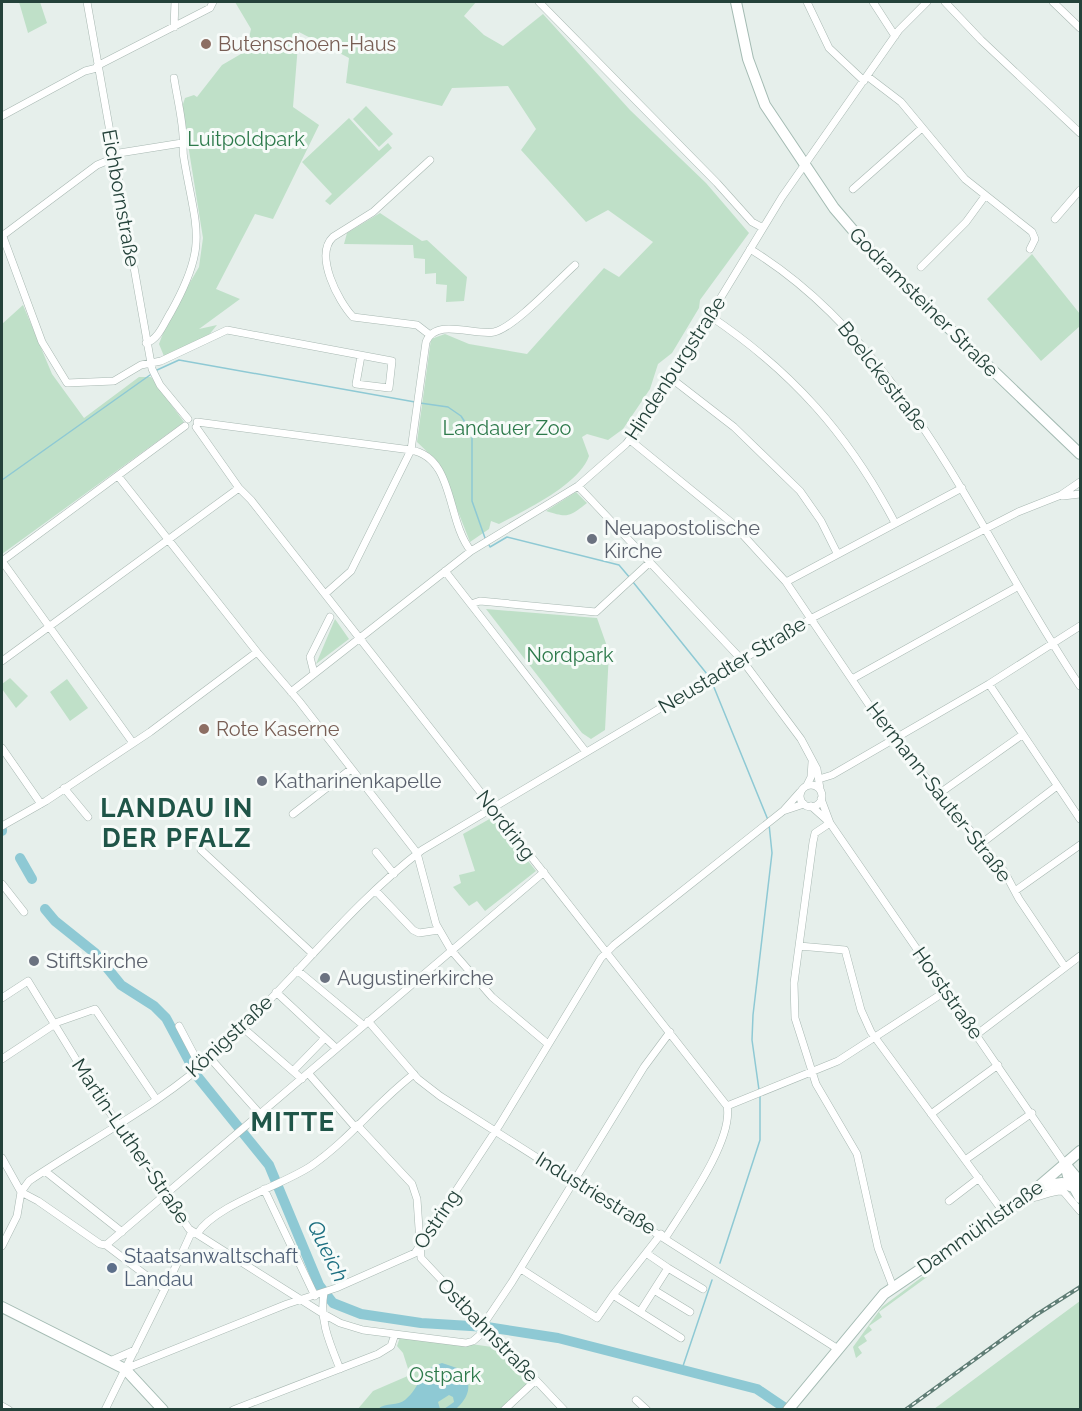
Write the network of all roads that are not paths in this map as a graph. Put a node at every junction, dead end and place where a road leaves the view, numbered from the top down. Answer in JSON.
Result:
{"nodes":[{"id":1,"x":87,"y":2,"type":"edge"},
{"id":2,"x":175,"y":2,"type":"edge"},
{"id":3,"x":213,"y":2,"type":"edge"},
{"id":4,"x":539,"y":2,"type":"edge"},
{"id":5,"x":736,"y":2,"type":"edge"},
{"id":6,"x":807,"y":2,"type":"edge"},
{"id":7,"x":873,"y":2,"type":"edge"},
{"id":8,"x":927,"y":2,"type":"edge"},
{"id":9,"x":945,"y":2,"type":"edge"},
{"id":10,"x":1053,"y":2,"type":"edge"},
{"id":11,"x":174,"y":27,"type":"junction"},
{"id":12,"x":1080,"y":28,"type":"edge"},
{"id":13,"x":895,"y":36,"type":"junction"},
{"id":14,"x":97,"y":67,"type":"junction"},
{"id":15,"x":174,"y":78,"type":"dead end"},
{"id":16,"x":866,"y":79,"type":"junction"},
{"id":17,"x":2,"y":116,"type":"edge"},
{"id":18,"x":922,"y":128,"type":"junction"},
{"id":19,"x":1080,"y":133,"type":"edge"},
{"id":20,"x":182,"y":143,"type":"junction"},
{"id":21,"x":114,"y":156,"type":"junction"},
{"id":22,"x":430,"y":160,"type":"dead end"},
{"id":23,"x":805,"y":166,"type":"junction"},
{"id":24,"x":853,"y":189,"type":"dead end"},
{"id":25,"x":1080,"y":190,"type":"edge"},
{"id":26,"x":985,"y":196,"type":"junction"},
{"id":27,"x":1055,"y":219,"type":"dead end"},
{"id":28,"x":763,"y":228,"type":"junction"},
{"id":29,"x":2,"y":235,"type":"edge"},
{"id":30,"x":750,"y":249,"type":"junction"},
{"id":31,"x":1029,"y":249,"type":"dead end"},
{"id":32,"x":575,"y":265,"type":"dead end"},
{"id":33,"x":921,"y":267,"type":"dead end"},
{"id":34,"x":710,"y":316,"type":"junction"},
{"id":35,"x":430,"y":335,"type":"junction"},
{"id":36,"x":146,"y":343,"type":"junction"},
{"id":37,"x":361,"y":357,"type":"junction"},
{"id":38,"x":152,"y":370,"type":"junction"},
{"id":39,"x":672,"y":379,"type":"junction"},
{"id":40,"x":186,"y":422,"type":"junction"},
{"id":41,"x":196,"y":425,"type":"junction"},
{"id":42,"x":630,"y":440,"type":"junction"},
{"id":43,"x":411,"y":450,"type":"junction"},
{"id":44,"x":1080,"y":454,"type":"edge"},
{"id":45,"x":118,"y":476,"type":"junction"},
{"id":46,"x":1080,"y":482,"type":"edge"},
{"id":47,"x":578,"y":486,"type":"junction"},
{"id":48,"x":239,"y":488,"type":"junction"},
{"id":49,"x":962,"y":488,"type":"junction"},
{"id":50,"x":1080,"y":494,"type":"edge"},
{"id":51,"x":1058,"y":497,"type":"junction"},
{"id":52,"x":895,"y":523,"type":"junction"},
{"id":53,"x":983,"y":530,"type":"junction"},
{"id":54,"x":168,"y":539,"type":"junction"},
{"id":55,"x":471,"y":551,"type":"junction"},
{"id":56,"x":837,"y":553,"type":"junction"},
{"id":57,"x":2,"y":561,"type":"edge"},
{"id":58,"x":650,"y":562,"type":"junction"},
{"id":59,"x":445,"y":571,"type":"junction"},
{"id":60,"x":786,"y":582,"type":"junction"},
{"id":61,"x":1017,"y":587,"type":"junction"},
{"id":62,"x":325,"y":594,"type":"junction"},
{"id":63,"x":471,"y":604,"type":"junction"},
{"id":64,"x":330,"y":617,"type":"dead end"},
{"id":65,"x":812,"y":618,"type":"junction"},
{"id":66,"x":1080,"y":626,"type":"edge"},
{"id":67,"x":48,"y":627,"type":"junction"},
{"id":68,"x":360,"y":638,"type":"junction"},
{"id":69,"x":1052,"y":643,"type":"junction"},
{"id":70,"x":259,"y":654,"type":"junction"},
{"id":71,"x":742,"y":660,"type":"junction"},
{"id":72,"x":2,"y":661,"type":"edge"},
{"id":73,"x":314,"y":673,"type":"junction"},
{"id":74,"x":852,"y":679,"type":"junction"},
{"id":75,"x":989,"y":684,"type":"junction"},
{"id":76,"x":1080,"y":686,"type":"edge"},
{"id":77,"x":291,"y":692,"type":"junction"},
{"id":78,"x":1022,"y":735,"type":"junction"},
{"id":79,"x":894,"y":738,"type":"junction"},
{"id":80,"x":133,"y":743,"type":"junction"},
{"id":81,"x":586,"y":752,"type":"junction"},
{"id":82,"x":3,"y":753,"type":"edge"},
{"id":83,"x":812,"y":760,"type":"junction"},
{"id":84,"x":351,"y":769,"type":"junction"},
{"id":85,"x":819,"y":779,"type":"junction"},
{"id":86,"x":807,"y":785,"type":"junction"},
{"id":87,"x":1057,"y":786,"type":"junction"},
{"id":88,"x":64,"y":788,"type":"junction"},
{"id":89,"x":820,"y":789,"type":"junction"},
{"id":90,"x":800,"y":792,"type":"junction"},
{"id":91,"x":940,"y":793,"type":"junction"},
{"id":92,"x":821,"y":799,"type":"junction"},
{"id":93,"x":40,"y":804,"type":"junction"},
{"id":94,"x":808,"y":805,"type":"junction"},
{"id":95,"x":493,"y":808,"type":"junction"},
{"id":96,"x":783,"y":811,"type":"junction"},
{"id":97,"x":293,"y":814,"type":"dead end"},
{"id":98,"x":88,"y":817,"type":"dead end"},
{"id":99,"x":1080,"y":819,"type":"edge"},
{"id":100,"x":830,"y":823,"type":"junction"},
{"id":101,"x":2,"y":826,"type":"edge"},
{"id":102,"x":982,"y":843,"type":"junction"},
{"id":103,"x":1080,"y":845,"type":"edge"},
{"id":104,"x":201,"y":850,"type":"dead end"},
{"id":105,"x":376,"y":852,"type":"dead end"},
{"id":106,"x":417,"y":853,"type":"junction"},
{"id":107,"x":544,"y":872,"type":"junction"},
{"id":108,"x":394,"y":874,"type":"junction"},
{"id":109,"x":2,"y":884,"type":"edge"},
{"id":110,"x":376,"y":891,"type":"junction"},
{"id":111,"x":1015,"y":891,"type":"junction"},
{"id":112,"x":24,"y":912,"type":"dead end"},
{"id":113,"x":439,"y":930,"type":"junction"},
{"id":114,"x":799,"y":946,"type":"junction"},
{"id":115,"x":451,"y":950,"type":"junction"},
{"id":116,"x":607,"y":951,"type":"junction"},
{"id":117,"x":313,"y":954,"type":"junction"},
{"id":118,"x":1080,"y":956,"type":"edge"},
{"id":119,"x":1065,"y":967,"type":"junction"},
{"id":120,"x":297,"y":970,"type":"junction"},
{"id":121,"x":946,"y":991,"type":"junction"},
{"id":122,"x":276,"y":992,"type":"junction"},
{"id":123,"x":2,"y":998,"type":"edge"},
{"id":124,"x":366,"y":1023,"type":"junction"},
{"id":125,"x":53,"y":1024,"type":"junction"},
{"id":126,"x":179,"y":1026,"type":"dead end"},
{"id":127,"x":242,"y":1028,"type":"junction"},
{"id":128,"x":669,"y":1032,"type":"junction"},
{"id":129,"x":976,"y":1035,"type":"junction"},
{"id":130,"x":325,"y":1038,"type":"junction"},
{"id":131,"x":875,"y":1039,"type":"junction"},
{"id":132,"x":548,"y":1044,"type":"junction"},
{"id":133,"x":336,"y":1048,"type":"junction"},
{"id":134,"x":210,"y":1058,"type":"junction"},
{"id":135,"x":2,"y":1059,"type":"edge"},
{"id":136,"x":998,"y":1065,"type":"junction"},
{"id":137,"x":199,"y":1067,"type":"junction"},
{"id":138,"x":293,"y":1071,"type":"junction"},
{"id":139,"x":308,"y":1073,"type":"junction"},
{"id":140,"x":812,"y":1073,"type":"junction"},
{"id":141,"x":414,"y":1074,"type":"junction"},
{"id":142,"x":302,"y":1079,"type":"junction"},
{"id":143,"x":156,"y":1099,"type":"junction"},
{"id":144,"x":727,"y":1106,"type":"junction"},
{"id":145,"x":1032,"y":1113,"type":"junction"},
{"id":146,"x":260,"y":1114,"type":"junction"},
{"id":147,"x":931,"y":1114,"type":"junction"},
{"id":148,"x":117,"y":1124,"type":"junction"},
{"id":149,"x":356,"y":1126,"type":"junction"},
{"id":150,"x":495,"y":1130,"type":"junction"},
{"id":151,"x":1080,"y":1151,"type":"edge"},
{"id":152,"x":2,"y":1158,"type":"edge"},
{"id":153,"x":965,"y":1160,"type":"junction"},
{"id":154,"x":1065,"y":1164,"type":"junction"},
{"id":155,"x":45,"y":1171,"type":"junction"},
{"id":156,"x":979,"y":1178,"type":"junction"},
{"id":157,"x":574,"y":1180,"type":"junction"},
{"id":158,"x":1077,"y":1185,"type":"edge"},
{"id":159,"x":1040,"y":1187,"type":"junction"},
{"id":160,"x":266,"y":1188,"type":"junction"},
{"id":161,"x":21,"y":1192,"type":"junction"},
{"id":162,"x":165,"y":1194,"type":"junction"},
{"id":163,"x":1080,"y":1198,"type":"edge"},
{"id":164,"x":1024,"y":1199,"type":"junction"},
{"id":165,"x":949,"y":1201,"type":"dead end"},
{"id":166,"x":1080,"y":1211,"type":"edge"},
{"id":167,"x":1004,"y":1213,"type":"junction"},
{"id":168,"x":122,"y":1232,"type":"junction"},
{"id":169,"x":195,"y":1233,"type":"junction"},
{"id":170,"x":663,"y":1236,"type":"junction"},
{"id":171,"x":2,"y":1245,"type":"edge"},
{"id":172,"x":106,"y":1245,"type":"junction"},
{"id":173,"x":418,"y":1250,"type":"junction"},
{"id":174,"x":646,"y":1253,"type":"junction"},
{"id":175,"x":668,"y":1268,"type":"junction"},
{"id":176,"x":521,"y":1269,"type":"junction"},
{"id":177,"x":893,"y":1287,"type":"junction"},
{"id":178,"x":164,"y":1289,"type":"junction"},
{"id":179,"x":654,"y":1290,"type":"junction"},
{"id":180,"x":703,"y":1290,"type":"dead end"},
{"id":181,"x":320,"y":1294,"type":"junction"},
{"id":182,"x":613,"y":1295,"type":"junction"},
{"id":183,"x":302,"y":1300,"type":"junction"},
{"id":184,"x":2,"y":1307,"type":"edge"},
{"id":185,"x":640,"y":1312,"type":"junction"},
{"id":186,"x":690,"y":1312,"type":"dead end"},
{"id":187,"x":322,"y":1313,"type":"junction"},
{"id":188,"x":485,"y":1327,"type":"junction"},
{"id":189,"x":395,"y":1334,"type":"junction"},
{"id":190,"x":681,"y":1338,"type":"dead end"},
{"id":191,"x":838,"y":1349,"type":"junction"},
{"id":192,"x":135,"y":1350,"type":"junction"},
{"id":193,"x":110,"y":1361,"type":"junction"},
{"id":194,"x":125,"y":1369,"type":"junction"},
{"id":195,"x":340,"y":1369,"type":"junction"},
{"id":196,"x":536,"y":1380,"type":"junction"},
{"id":197,"x":636,"y":1400,"type":"dead end"},
{"id":198,"x":2,"y":1406,"type":"edge"},
{"id":199,"x":9,"y":1410,"type":"edge"},
{"id":200,"x":105,"y":1410,"type":"edge"},
{"id":201,"x":163,"y":1410,"type":"edge"},
{"id":202,"x":233,"y":1410,"type":"edge"},
{"id":203,"x":504,"y":1410,"type":"edge"},
{"id":204,"x":564,"y":1410,"type":"edge"},
{"id":205,"x":647,"y":1410,"type":"edge"},
{"id":206,"x":788,"y":1410,"type":"edge"}],
"edges":[{"from":1,"to":14,"type":"street","name":"Eichbornstraße"},
{"from":2,"to":11,"type":"street"},
{"from":3,"to":11,"type":"street"},
{"from":4,"to":28,"type":"street"},
{"from":5,"to":23,"type":"street","name":"Godramsteiner Straße"},
{"from":6,"to":16,"type":"street"},
{"from":7,"to":13,"type":"street"},
{"from":8,"to":13,"type":"street","name":"Hindenburgstraße"},
{"from":9,"to":19,"type":"street"},
{"from":10,"to":12,"type":"street"},
{"from":11,"to":14,"type":"street"},
{"from":13,"to":16,"type":"street","name":"Hindenburgstraße"},
{"from":14,"to":17,"type":"street"},
{"from":14,"to":21,"type":"street","name":"Eichbornstraße"},
{"from":15,"to":20,"type":"street"},
{"from":16,"to":18,"type":"street"},
{"from":16,"to":23,"type":"street","name":"Hindenburgstraße"},
{"from":18,"to":24,"type":"street"},
{"from":18,"to":26,"type":"street"},
{"from":20,"to":21,"type":"street"},
{"from":20,"to":36,"type":"street"},
{"from":21,"to":29,"type":"street"},
{"from":21,"to":36,"type":"street","name":"Eichbornstraße"},
{"from":22,"to":35,"type":"street"},
{"from":23,"to":28,"type":"street","name":"Hindenburgstraße"},
{"from":23,"to":44,"type":"street","name":"Godramsteiner Straße"},
{"from":25,"to":27,"type":"street"},
{"from":26,"to":31,"type":"street"},
{"from":26,"to":33,"type":"street"},
{"from":28,"to":30,"type":"street","name":"Hindenburgstraße"},
{"from":29,"to":38,"type":"street"},
{"from":30,"to":34,"type":"street","name":"Hindenburgstraße"},
{"from":30,"to":49,"type":"street","name":"Boelckestraße"},
{"from":32,"to":35,"type":"street"},
{"from":34,"to":39,"type":"street","name":"Hindenburgstraße"},
{"from":34,"to":52,"type":"street"},
{"from":35,"to":43,"type":"street"},
{"from":36,"to":38,"type":"street","name":"Eichbornstraße"},
{"from":37,"to":37,"type":"street"},
{"from":37,"to":38,"type":"street"},
{"from":38,"to":40,"type":"street","name":"Eichbornstraße"},
{"from":39,"to":42,"type":"street","name":"Hindenburgstraße"},
{"from":39,"to":56,"type":"street"},
{"from":40,"to":41,"type":"street"},
{"from":40,"to":45,"type":"street"},
{"from":41,"to":43,"type":"street"},
{"from":41,"to":48,"type":"street","name":"Nordring"},
{"from":42,"to":47,"type":"street","name":"Hindenburgstraße"},
{"from":42,"to":60,"type":"street","name":"Hermann-Sauter-Straße"},
{"from":43,"to":55,"type":"street"},
{"from":43,"to":62,"type":"street"},
{"from":45,"to":54,"type":"street"},
{"from":45,"to":57,"type":"street"},
{"from":46,"to":51,"type":"street","name":"Neustadter Straße"},
{"from":47,"to":55,"type":"street","name":"Hindenburgstraße"},
{"from":47,"to":58,"type":"street","name":"Horststraße"},
{"from":48,"to":54,"type":"street"},
{"from":48,"to":62,"type":"street","name":"Nordring"},
{"from":49,"to":52,"type":"street"},
{"from":49,"to":53,"type":"street","name":"Boelckestraße"},
{"from":50,"to":51,"type":"street","name":"Neustadter Straße"},
{"from":51,"to":53,"type":"street","name":"Neustadter Straße"},
{"from":52,"to":56,"type":"street"},
{"from":53,"to":61,"type":"street","name":"Boelckestraße"},
{"from":53,"to":65,"type":"street","name":"Neustadter Straße"},
{"from":54,"to":67,"type":"street"},
{"from":54,"to":70,"type":"street"},
{"from":55,"to":59,"type":"street","name":"Hindenburgstraße"},
{"from":56,"to":60,"type":"street"},
{"from":57,"to":67,"type":"street"},
{"from":58,"to":63,"type":"street"},
{"from":58,"to":71,"type":"street","name":"Horststraße"},
{"from":59,"to":63,"type":"street"},
{"from":59,"to":68,"type":"street","name":"Hindenburgstraße"},
{"from":60,"to":65,"type":"street","name":"Hermann-Sauter-Straße"},
{"from":61,"to":69,"type":"street","name":"Boelckestraße"},
{"from":61,"to":74,"type":"street"},
{"from":62,"to":68,"type":"street","name":"Nordring"},
{"from":63,"to":81,"type":"street"},
{"from":64,"to":73,"type":"street"},
{"from":65,"to":71,"type":"street","name":"Neustadter Straße"},
{"from":65,"to":74,"type":"street","name":"Hermann-Sauter-Straße"},
{"from":66,"to":69,"type":"street"},
{"from":67,"to":72,"type":"street"},
{"from":67,"to":80,"type":"street"},
{"from":68,"to":73,"type":"street","name":"Hindenburgstraße"},
{"from":68,"to":95,"type":"street","name":"Nordring"},
{"from":69,"to":75,"type":"street"},
{"from":69,"to":76,"type":"street","name":"Boelckestraße"},
{"from":70,"to":77,"type":"street"},
{"from":70,"to":80,"type":"street"},
{"from":71,"to":81,"type":"street","name":"Neustadter Straße"},
{"from":71,"to":83,"type":"street","name":"Horststraße"},
{"from":73,"to":77,"type":"street","name":"Hindenburgstraße"},
{"from":74,"to":79,"type":"street","name":"Hermann-Sauter-Straße"},
{"from":75,"to":78,"type":"street"},
{"from":75,"to":79,"type":"street"},
{"from":77,"to":84,"type":"street"},
{"from":78,"to":87,"type":"street"},
{"from":78,"to":91,"type":"street"},
{"from":79,"to":85,"type":"street"},
{"from":79,"to":91,"type":"street","name":"Hermann-Sauter-Straße"},
{"from":80,"to":88,"type":"street"},
{"from":81,"to":95,"type":"street","name":"Neustadter Straße"},
{"from":82,"to":93,"type":"street"},
{"from":83,"to":85,"type":"street","name":"Horststraße"},
{"from":83,"to":86,"type":"street"},
{"from":84,"to":97,"type":"street"},
{"from":84,"to":106,"type":"street"},
{"from":85,"to":89,"type":"street","name":"Horststraße"},
{"from":86,"to":89,"type":"street"},
{"from":86,"to":90,"type":"street"},
{"from":87,"to":99,"type":"street"},
{"from":87,"to":102,"type":"street"},
{"from":88,"to":93,"type":"street"},
{"from":88,"to":98,"type":"street"},
{"from":89,"to":92,"type":"street","name":"Horststraße"},
{"from":90,"to":94,"type":"street","name":"Horststraße"},
{"from":90,"to":96,"type":"street","name":"Ostring"},
{"from":91,"to":102,"type":"street","name":"Hermann-Sauter-Straße"},
{"from":92,"to":94,"type":"street"},
{"from":92,"to":100,"type":"street","name":"Horststraße"},
{"from":93,"to":101,"type":"street"},
{"from":94,"to":96,"type":"street"},
{"from":94,"to":100,"type":"street","name":"Horststraße"},
{"from":95,"to":106,"type":"street","name":"Neustadter Straße"},
{"from":95,"to":107,"type":"street","name":"Nordring"},
{"from":96,"to":116,"type":"street","name":"Ostring"},
{"from":100,"to":114,"type":"street"},
{"from":100,"to":121,"type":"street","name":"Horststraße"},
{"from":102,"to":111,"type":"street","name":"Hermann-Sauter-Straße"},
{"from":103,"to":111,"type":"street"},
{"from":104,"to":117,"type":"street"},
{"from":105,"to":108,"type":"street"},
{"from":106,"to":108,"type":"street","name":"Königstraße"},
{"from":106,"to":113,"type":"street"},
{"from":107,"to":115,"type":"street"},
{"from":107,"to":116,"type":"street","name":"Nordring"},
{"from":108,"to":110,"type":"street","name":"Königstraße"},
{"from":109,"to":112,"type":"street"},
{"from":110,"to":113,"type":"street"},
{"from":110,"to":117,"type":"street","name":"Königstraße"},
{"from":111,"to":119,"type":"street","name":"Hermann-Sauter-Straße"},
{"from":113,"to":115,"type":"street"},
{"from":114,"to":131,"type":"street"},
{"from":114,"to":140,"type":"street"},
{"from":115,"to":124,"type":"street"},
{"from":115,"to":132,"type":"street"},
{"from":116,"to":128,"type":"street","name":"Nordring"},
{"from":116,"to":132,"type":"street","name":"Ostring"},
{"from":117,"to":120,"type":"street","name":"Königstraße"},
{"from":118,"to":119,"type":"street"},
{"from":119,"to":129,"type":"street"},
{"from":120,"to":122,"type":"street","name":"Königstraße"},
{"from":120,"to":124,"type":"street","name":"Industriestraße"},
{"from":121,"to":129,"type":"street","name":"Horststraße"},
{"from":121,"to":131,"type":"street"},
{"from":122,"to":127,"type":"street","name":"Königstraße"},
{"from":122,"to":130,"type":"street"},
{"from":123,"to":125,"type":"street","name":"Martin-Luther-Straße"},
{"from":124,"to":133,"type":"street"},
{"from":124,"to":141,"type":"street","name":"Industriestraße"},
{"from":125,"to":135,"type":"street"},
{"from":125,"to":143,"type":"street"},
{"from":125,"to":148,"type":"street","name":"Martin-Luther-Straße"},
{"from":126,"to":137,"type":"street"},
{"from":127,"to":134,"type":"street","name":"Königstraße"},
{"from":127,"to":138,"type":"street"},
{"from":128,"to":144,"type":"street","name":"Nordring"},
{"from":128,"to":157,"type":"street"},
{"from":129,"to":136,"type":"street","name":"Horststraße"},
{"from":130,"to":133,"type":"street"},
{"from":130,"to":138,"type":"street"},
{"from":131,"to":140,"type":"street"},
{"from":131,"to":147,"type":"street"},
{"from":132,"to":150,"type":"street","name":"Ostring"},
{"from":133,"to":139,"type":"street"},
{"from":134,"to":137,"type":"street","name":"Königstraße"},
{"from":134,"to":146,"type":"street"},
{"from":136,"to":145,"type":"street","name":"Horststraße"},
{"from":136,"to":147,"type":"street"},
{"from":137,"to":143,"type":"street","name":"Königstraße"},
{"from":138,"to":142,"type":"street"},
{"from":139,"to":142,"type":"street"},
{"from":139,"to":149,"type":"street"},
{"from":140,"to":144,"type":"street"},
{"from":140,"to":177,"type":"street"},
{"from":141,"to":149,"type":"street"},
{"from":141,"to":150,"type":"street","name":"Industriestraße"},
{"from":142,"to":146,"type":"street"},
{"from":143,"to":148,"type":"street","name":"Königstraße"},
{"from":144,"to":170,"type":"street"},
{"from":145,"to":153,"type":"street"},
{"from":145,"to":154,"type":"street","name":"Horststraße"},
{"from":146,"to":162,"type":"street"},
{"from":147,"to":153,"type":"street"},
{"from":148,"to":155,"type":"street","name":"Königstraße"},
{"from":148,"to":162,"type":"street","name":"Martin-Luther-Straße"},
{"from":149,"to":160,"type":"street"},
{"from":149,"to":173,"type":"street"},
{"from":150,"to":157,"type":"street","name":"Industriestraße"},
{"from":150,"to":173,"type":"street","name":"Ostring"},
{"from":151,"to":154,"type":"street","name":"Dammühlstraße"},
{"from":152,"to":161,"type":"street"},
{"from":153,"to":156,"type":"street"},
{"from":154,"to":158,"type":"street","name":"Horststraße"},
{"from":154,"to":159,"type":"street","name":"Dammühlstraße"},
{"from":155,"to":161,"type":"street","name":"Königstraße"},
{"from":155,"to":168,"type":"street"},
{"from":156,"to":165,"type":"street"},
{"from":156,"to":167,"type":"street"},
{"from":157,"to":170,"type":"street","name":"Industriestraße"},
{"from":157,"to":176,"type":"street"},
{"from":158,"to":159,"type":"street"},
{"from":158,"to":163,"type":"street","name":"Horststraße"},
{"from":159,"to":164,"type":"street","name":"Dammühlstraße"},
{"from":160,"to":169,"type":"street"},
{"from":160,"to":181,"type":"street"},
{"from":161,"to":171,"type":"street"},
{"from":161,"to":172,"type":"street"},
{"from":162,"to":168,"type":"street"},
{"from":162,"to":169,"type":"street","name":"Martin-Luther-Straße"},
{"from":164,"to":166,"type":"street"},
{"from":164,"to":167,"type":"street","name":"Dammühlstraße"},
{"from":167,"to":177,"type":"street","name":"Dammühlstraße"},
{"from":168,"to":172,"type":"street"},
{"from":169,"to":178,"type":"street"},
{"from":169,"to":183,"type":"street","name":"Martin-Luther-Straße"},
{"from":170,"to":174,"type":"street"},
{"from":170,"to":191,"type":"street","name":"Industriestraße"},
{"from":172,"to":178,"type":"street"},
{"from":173,"to":181,"type":"street","name":"Ostring"},
{"from":173,"to":188,"type":"street","name":"Ostbahnstraße"},
{"from":174,"to":175,"type":"street"},
{"from":174,"to":182,"type":"street"},
{"from":175,"to":179,"type":"street"},
{"from":175,"to":180,"type":"street"},
{"from":176,"to":182,"type":"street"},
{"from":176,"to":188,"type":"street"},
{"from":177,"to":191,"type":"street","name":"Dammühlstraße"},
{"from":178,"to":192,"type":"street"},
{"from":179,"to":185,"type":"street"},
{"from":179,"to":186,"type":"street"},
{"from":181,"to":183,"type":"street","name":"Ostring"},
{"from":181,"to":187,"type":"street"},
{"from":182,"to":185,"type":"street"},
{"from":183,"to":187,"type":"street","name":"Martin-Luther-Straße"},
{"from":183,"to":194,"type":"street","name":"Ostring"},
{"from":184,"to":193,"type":"street"},
{"from":185,"to":190,"type":"street"},
{"from":187,"to":189,"type":"street","name":"Martin-Luther-Straße"},
{"from":187,"to":195,"type":"street"},
{"from":188,"to":189,"type":"street","name":"Martin-Luther-Straße"},
{"from":188,"to":196,"type":"street","name":"Ostbahnstraße"},
{"from":189,"to":195,"type":"street"},
{"from":191,"to":206,"type":"street","name":"Dammühlstraße"},
{"from":192,"to":193,"type":"street"},
{"from":192,"to":194,"type":"street"},
{"from":193,"to":194,"type":"street"},
{"from":194,"to":200,"type":"street"},
{"from":194,"to":201,"type":"street"},
{"from":195,"to":202,"type":"street"},
{"from":196,"to":203,"type":"street"},
{"from":196,"to":204,"type":"street","name":"Ostbahnstraße"},
{"from":197,"to":205,"type":"street"},
{"from":198,"to":199,"type":"street"}]}
